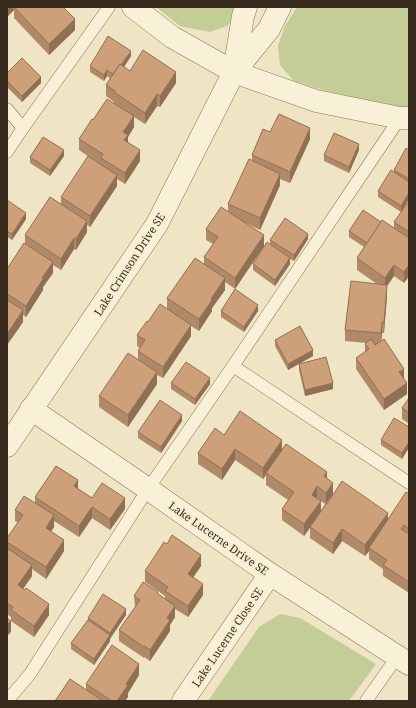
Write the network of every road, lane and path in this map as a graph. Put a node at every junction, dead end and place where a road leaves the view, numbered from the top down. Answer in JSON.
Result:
{"nodes":[{"id":1,"x":109,"y":7,"type":"edge"},
{"id":2,"x":133,"y":7,"type":"edge"},
{"id":3,"x":246,"y":7,"type":"edge"},
{"id":4,"x":280,"y":7,"type":"edge"},
{"id":5,"x":234,"y":72,"type":"junction"},
{"id":6,"x":7,"y":109,"type":"edge"},
{"id":7,"x":405,"y":118,"type":"edge"},
{"id":8,"x":23,"y":128,"type":"junction"},
{"id":9,"x":7,"y":152,"type":"edge"},
{"id":10,"x":233,"y":366,"type":"junction"},
{"id":11,"x":31,"y":409,"type":"junction"},
{"id":12,"x":7,"y":446,"type":"edge"},
{"id":13,"x":409,"y":483,"type":"edge"},
{"id":14,"x":148,"y":489,"type":"junction"},
{"id":15,"x":270,"y":574,"type":"junction"},
{"id":16,"x":403,"y":660,"type":"edge"},
{"id":17,"x":7,"y":701,"type":"edge"},
{"id":18,"x":184,"y":701,"type":"edge"},
{"id":19,"x":366,"y":701,"type":"edge"}],
"edges":[{"from":1,"to":8,"type":"lane"},
{"from":2,"to":5,"type":"street"},
{"from":3,"to":5,"type":"street","name":"Lake Crimson Drive SE"},
{"from":4,"to":5,"type":"street","name":"Lake Crimson Drive SE"},
{"from":5,"to":7,"type":"street"},
{"from":5,"to":11,"type":"street","name":"Lake Crimson Drive SE"},
{"from":6,"to":8,"type":"lane"},
{"from":7,"to":10,"type":"lane"},
{"from":8,"to":9,"type":"lane"},
{"from":10,"to":13,"type":"lane"},
{"from":10,"to":14,"type":"lane"},
{"from":11,"to":12,"type":"street","name":"Lake Crimson Drive SE"},
{"from":11,"to":14,"type":"street","name":"Lake Lucerne Drive SE"},
{"from":14,"to":15,"type":"street","name":"Lake Lucerne Drive SE"},
{"from":14,"to":17,"type":"lane"},
{"from":15,"to":16,"type":"street","name":"Lake Lucerne Drive SE"},
{"from":15,"to":18,"type":"street","name":"Lake Lucerne Close SE"},
{"from":16,"to":19,"type":"lane"}]}
